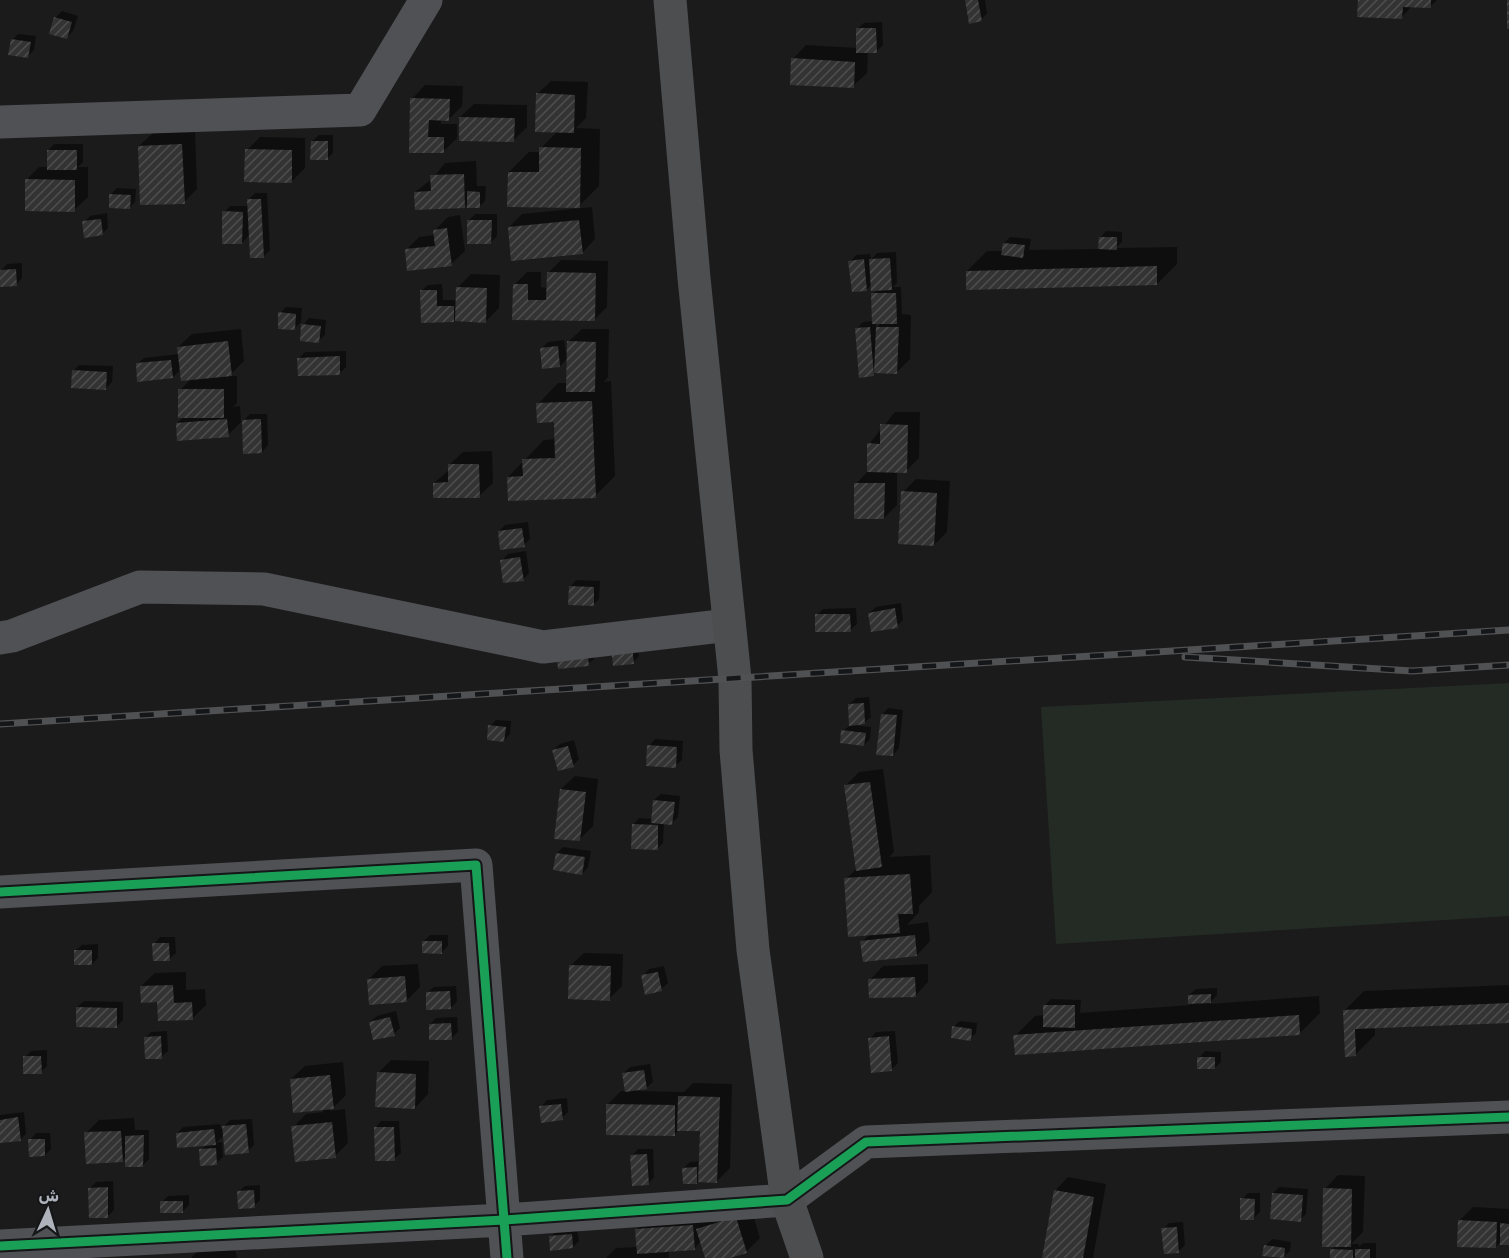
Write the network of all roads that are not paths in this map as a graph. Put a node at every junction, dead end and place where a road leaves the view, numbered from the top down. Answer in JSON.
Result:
{"nodes":[{"id":1,"x":426,"y":0,"type":"edge"},
{"id":2,"x":670,"y":0,"type":"edge"},
{"id":3,"x":0,"y":122,"type":"edge"},
{"id":4,"x":729,"y":625,"type":"junction"},
{"id":5,"x":0,"y":638,"type":"edge"},
{"id":6,"x":0,"y":892,"type":"edge"},
{"id":7,"x":1509,"y":1117,"type":"edge"},
{"id":8,"x":787,"y":1200,"type":"junction"},
{"id":9,"x":504,"y":1220,"type":"junction"},
{"id":10,"x":0,"y":1246,"type":"edge"},
{"id":11,"x":507,"y":1258,"type":"edge"},
{"id":12,"x":807,"y":1258,"type":"edge"}],
"edges":[{"from":1,"to":3,"type":"street"},
{"from":2,"to":4,"type":"main road"},
{"from":4,"to":5,"type":"street"},
{"from":4,"to":8,"type":"main road"},
{"from":6,"to":9,"type":"street"},
{"from":7,"to":8,"type":"street"},
{"from":8,"to":9,"type":"street"},
{"from":8,"to":12,"type":"main road"},
{"from":9,"to":10,"type":"street"},
{"from":9,"to":11,"type":"street"}]}
